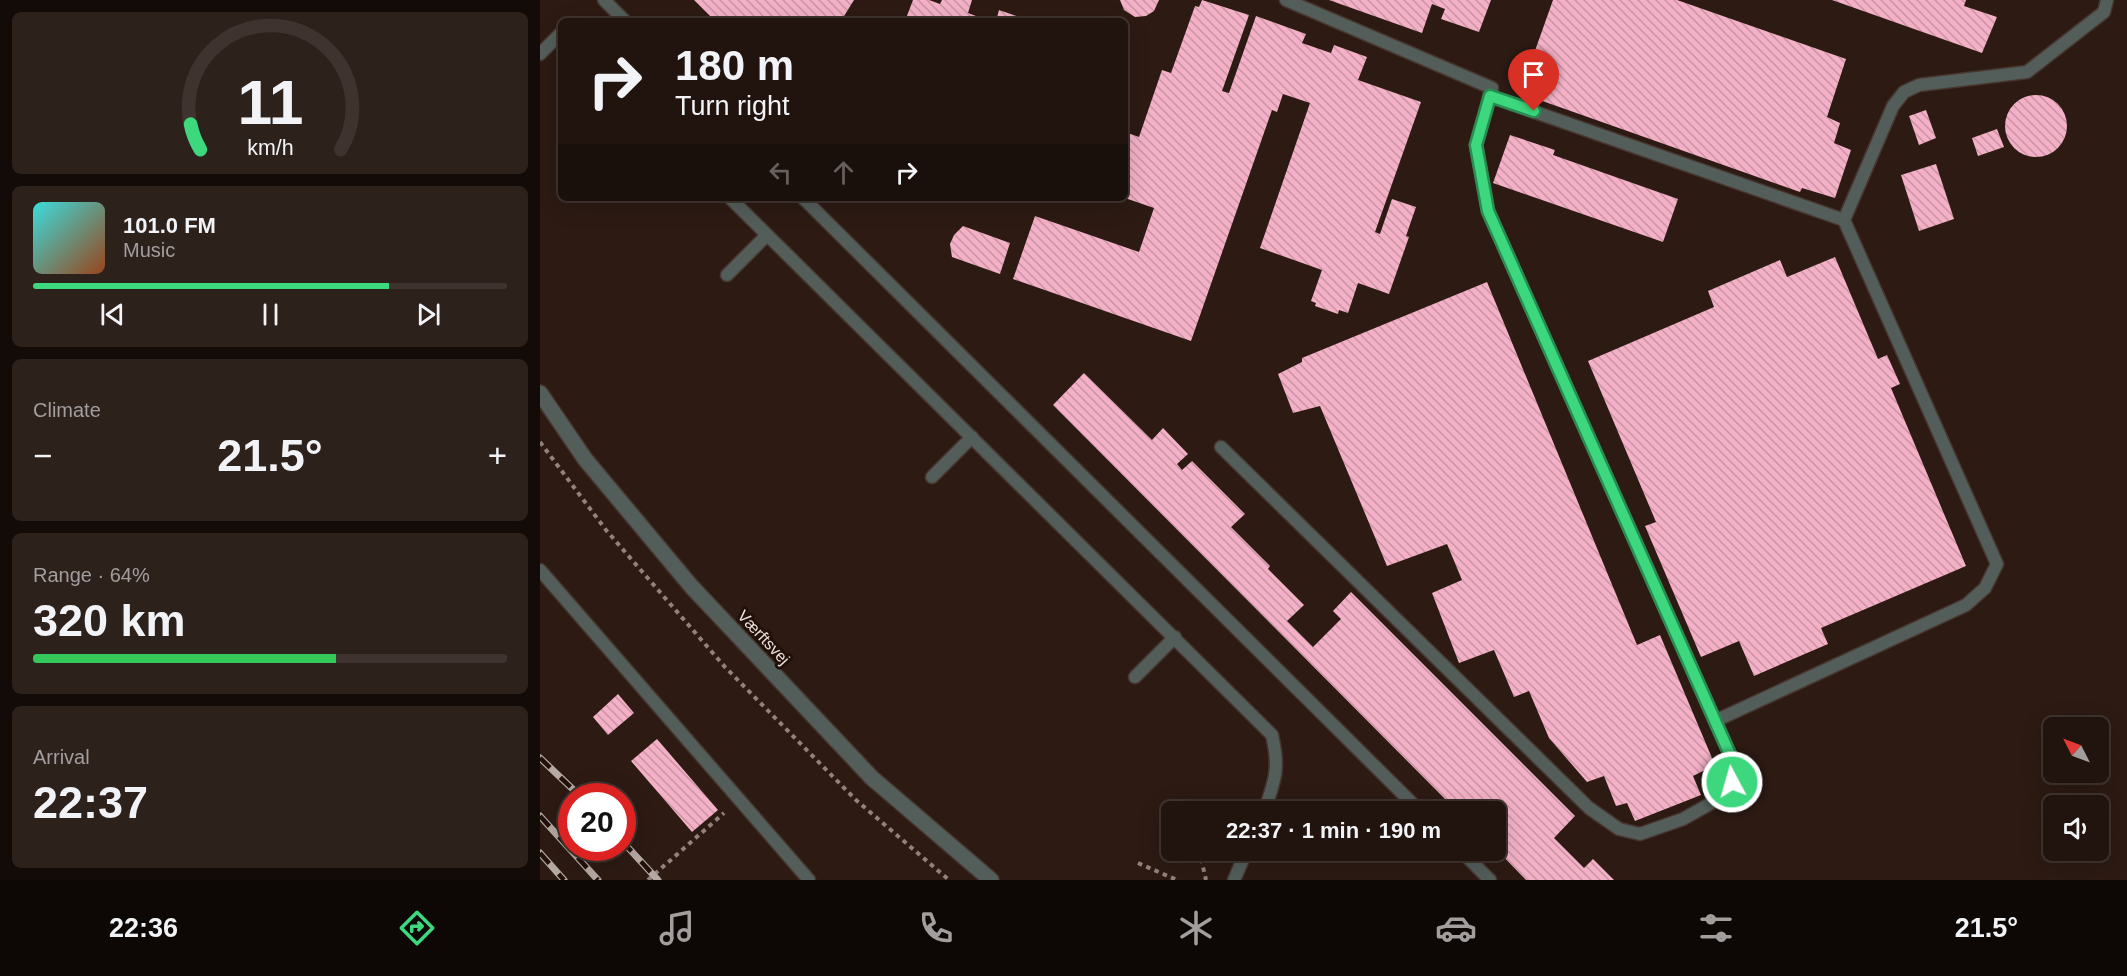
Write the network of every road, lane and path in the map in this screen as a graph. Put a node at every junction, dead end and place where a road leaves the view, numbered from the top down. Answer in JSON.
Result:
{"nodes":[{"id":1,"x":604,"y":0,"type":"edge"},
{"id":2,"x":1286,"y":0,"type":"edge"},
{"id":3,"x":2108,"y":0,"type":"edge"},
{"id":4,"x":622,"y":18,"type":"edge"},
{"id":5,"x":558,"y":36,"type":"edge"},
{"id":6,"x":540,"y":54,"type":"edge"},
{"id":7,"x":1490,"y":96,"type":"junction"},
{"id":8,"x":733,"y":201,"type":"edge"},
{"id":9,"x":806,"y":201,"type":"edge"},
{"id":10,"x":1844,"y":220,"type":"junction"},
{"id":11,"x":767,"y":235,"type":"junction"},
{"id":12,"x":727,"y":274,"type":"dead end"},
{"id":13,"x":540,"y":393,"type":"edge"},
{"id":14,"x":972,"y":437,"type":"junction"},
{"id":15,"x":540,"y":442,"type":"edge"},
{"id":16,"x":1221,"y":447,"type":"dead end"},
{"id":17,"x":932,"y":477,"type":"dead end"},
{"id":18,"x":540,"y":570,"type":"edge"},
{"id":19,"x":1175,"y":637,"type":"junction"},
{"id":20,"x":1135,"y":677,"type":"dead end"},
{"id":21,"x":1715,"y":721,"type":"junction"},
{"id":22,"x":741,"y":799,"type":"junction"},
{"id":23,"x":1268,"y":801,"type":"edge"},
{"id":24,"x":1410,"y":801,"type":"edge"},
{"id":25,"x":1202,"y":861,"type":"edge"},
{"id":26,"x":1242,"y":861,"type":"edge"},
{"id":27,"x":1471,"y":861,"type":"edge"},
{"id":28,"x":1138,"y":863,"type":"dead end"},
{"id":29,"x":648,"y":880,"type":"edge"},
{"id":30,"x":809,"y":880,"type":"edge"},
{"id":31,"x":949,"y":880,"type":"edge"},
{"id":32,"x":991,"y":880,"type":"edge"},
{"id":33,"x":1177,"y":880,"type":"edge"},
{"id":34,"x":1206,"y":880,"type":"edge"},
{"id":35,"x":1233,"y":880,"type":"edge"},
{"id":36,"x":1490,"y":880,"type":"edge"}],
"edges":[{"from":1,"to":4,"type":"lane"},
{"from":2,"to":7,"type":"lane"},
{"from":3,"to":10,"type":"lane"},
{"from":5,"to":6,"type":"lane"},
{"from":7,"to":10,"type":"lane"},
{"from":7,"to":21,"type":"lane"},
{"from":8,"to":11,"type":"lane"},
{"from":9,"to":24,"type":"lane"},
{"from":10,"to":21,"type":"lane"},
{"from":11,"to":12,"type":"lane"},
{"from":11,"to":14,"type":"lane"},
{"from":13,"to":32,"type":"street","name":"Værftsvej"},
{"from":14,"to":17,"type":"lane"},
{"from":14,"to":19,"type":"lane"},
{"from":15,"to":31,"type":"path"},
{"from":16,"to":21,"type":"lane"},
{"from":18,"to":22,"type":"lane"},
{"from":19,"to":20,"type":"lane"},
{"from":19,"to":23,"type":"lane"},
{"from":22,"to":29,"type":"path"},
{"from":22,"to":30,"type":"lane"},
{"from":25,"to":34,"type":"path"},
{"from":26,"to":35,"type":"lane"},
{"from":27,"to":36,"type":"lane"},
{"from":28,"to":33,"type":"path"}]}
